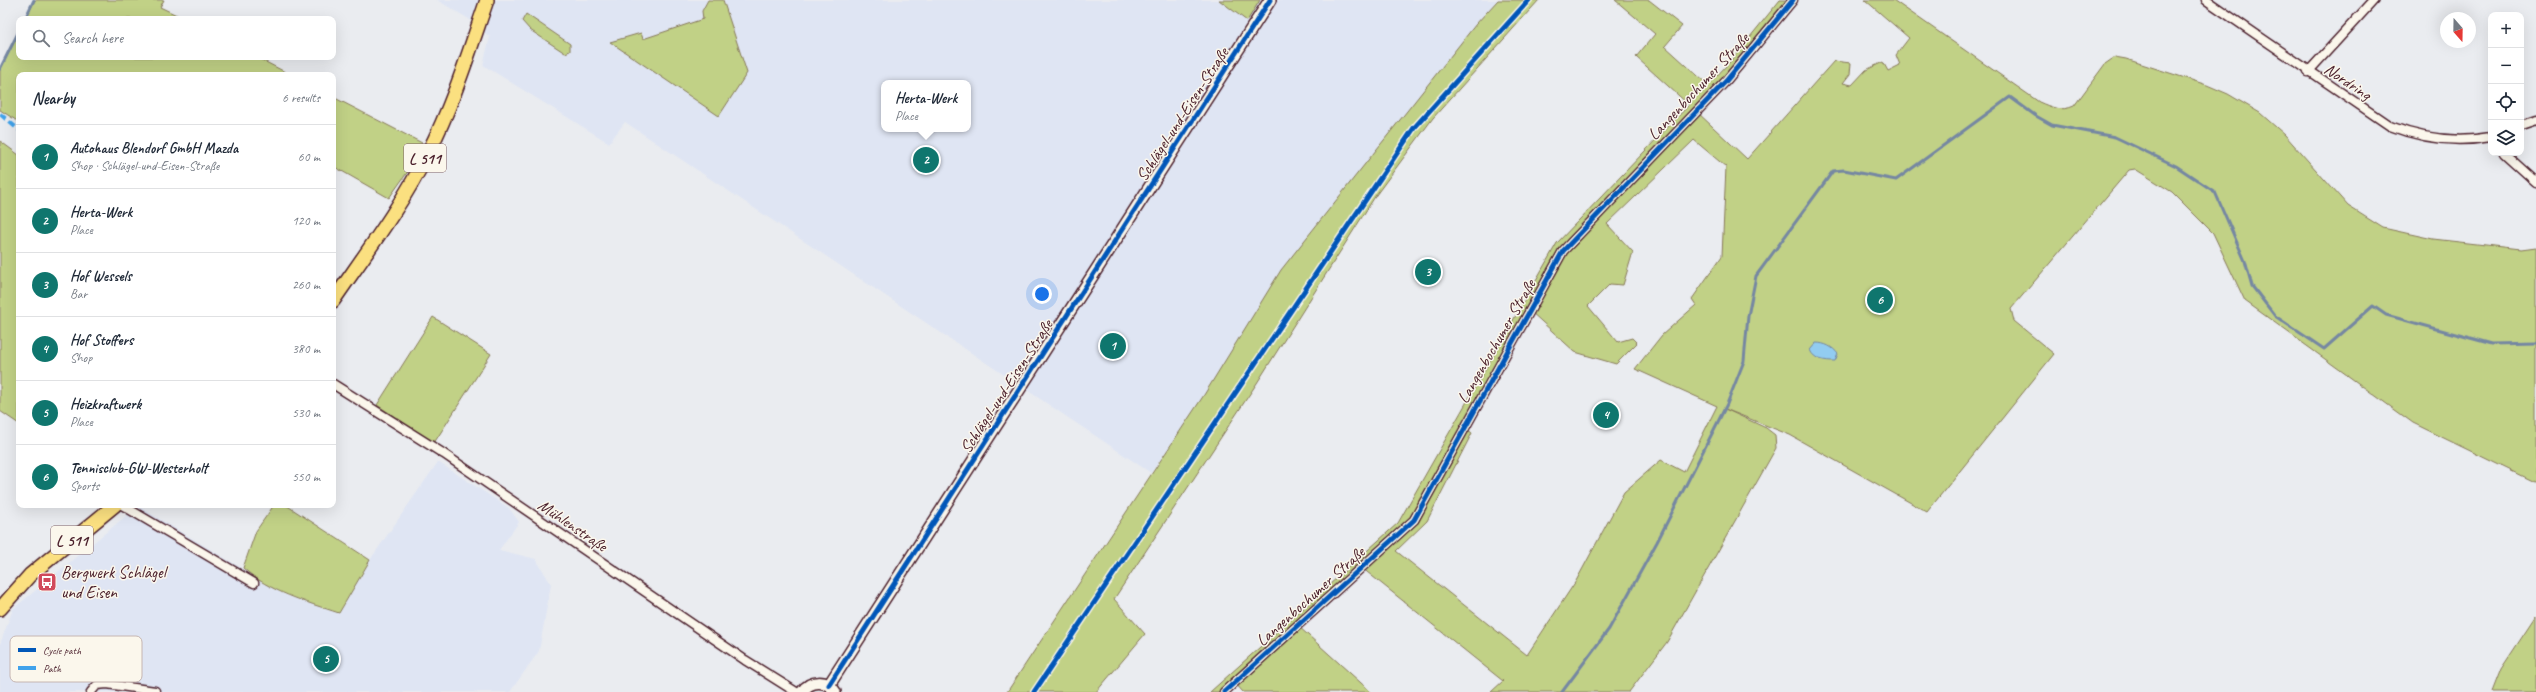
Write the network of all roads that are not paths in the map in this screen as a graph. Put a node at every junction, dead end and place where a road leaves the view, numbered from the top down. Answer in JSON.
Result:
{"nodes":[{"id":1,"x":487,"y":0,"type":"edge"},
{"id":2,"x":1270,"y":0,"type":"edge"},
{"id":3,"x":1793,"y":0,"type":"edge"},
{"id":4,"x":2206,"y":0,"type":"edge"},
{"id":5,"x":2374,"y":0,"type":"edge"},
{"id":6,"x":2308,"y":72,"type":"junction"},
{"id":7,"x":2536,"y":121,"type":"edge"},
{"id":8,"x":2524,"y":125,"type":"edge"},
{"id":9,"x":2488,"y":137,"type":"edge"},
{"id":10,"x":2507,"y":156,"type":"edge"},
{"id":11,"x":2536,"y":182,"type":"edge"},
{"id":12,"x":336,"y":297,"type":"edge"},
{"id":13,"x":336,"y":386,"type":"edge"},
{"id":14,"x":111,"y":508,"type":"edge"},
{"id":15,"x":127,"y":508,"type":"edge"},
{"id":16,"x":30,"y":575,"type":"junction"},
{"id":17,"x":254,"y":583,"type":"dead end"},
{"id":18,"x":0,"y":597,"type":"edge"},
{"id":19,"x":0,"y":609,"type":"edge"},
{"id":20,"x":832,"y":689,"type":"edge"},
{"id":21,"x":155,"y":691,"type":"edge"},
{"id":22,"x":90,"y":692,"type":"edge"},
{"id":23,"x":796,"y":692,"type":"edge"},
{"id":24,"x":802,"y":692,"type":"edge"},
{"id":25,"x":1224,"y":692,"type":"edge"}],
"edges":[{"from":1,"to":12,"type":"main road","number":"L 511"},
{"from":2,"to":20,"type":"street","name":"Schlägel-und-Eisen-Straße"},
{"from":3,"to":25,"type":"street","name":"Langenbochumer Straße"},
{"from":4,"to":6,"type":"street","name":"Nordring"},
{"from":5,"to":6,"type":"street"},
{"from":6,"to":9,"type":"street","name":"Nordring"},
{"from":7,"to":8,"type":"street"},
{"from":10,"to":11,"type":"street"},
{"from":13,"to":23,"type":"street","name":"Mühlenstraße"},
{"from":14,"to":16,"type":"main road","number":"L 511"},
{"from":15,"to":17,"type":"street"},
{"from":16,"to":18,"type":"main road","number":"L 511"},
{"from":16,"to":19,"type":"main road","number":"L 511"},
{"from":20,"to":24,"type":"street","name":"Schlägel-und-Eisen-Straße"},
{"from":21,"to":22,"type":"street"}]}
